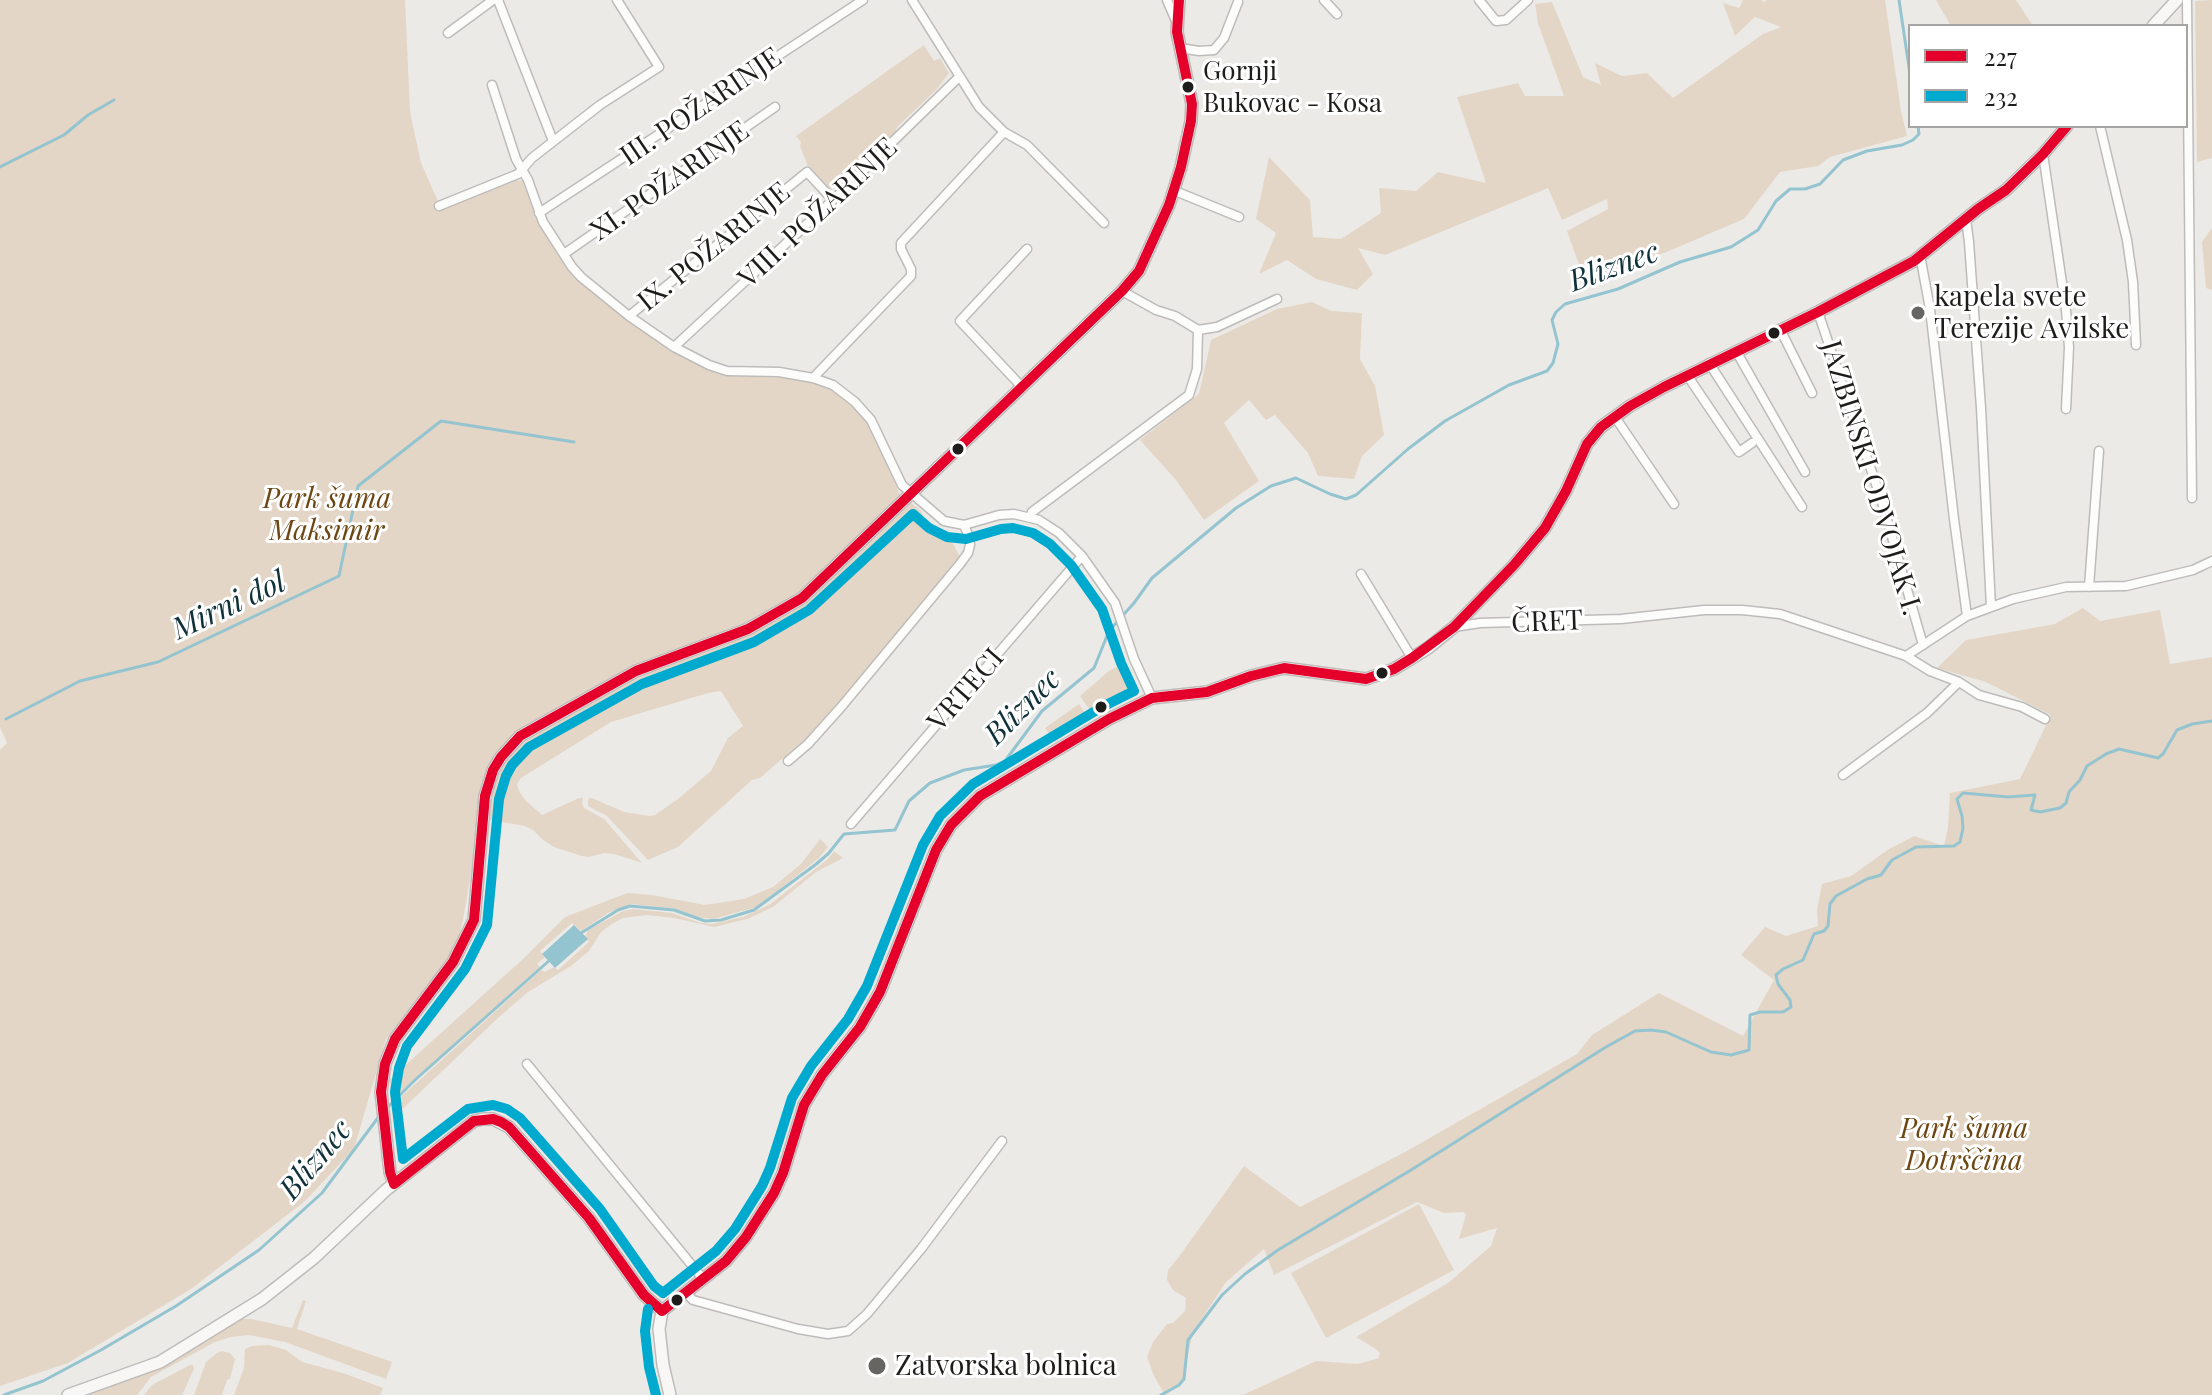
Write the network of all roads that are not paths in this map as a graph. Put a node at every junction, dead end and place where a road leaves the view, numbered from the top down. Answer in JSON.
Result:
{"nodes":[{"id":1,"x":496,"y":0,"type":"edge"},
{"id":2,"x":617,"y":0,"type":"edge"},
{"id":3,"x":863,"y":0,"type":"edge"},
{"id":4,"x":912,"y":0,"type":"edge"},
{"id":5,"x":1167,"y":0,"type":"edge"},
{"id":6,"x":1179,"y":0,"type":"edge"},
{"id":7,"x":1324,"y":0,"type":"edge"},
{"id":8,"x":1479,"y":0,"type":"edge"},
{"id":9,"x":1528,"y":0,"type":"edge"},
{"id":10,"x":2177,"y":0,"type":"edge"},
{"id":11,"x":2187,"y":0,"type":"edge"},
{"id":12,"x":1238,"y":2,"type":"dead end"},
{"id":13,"x":1337,"y":14,"type":"dead end"},
{"id":14,"x":1177,"y":24,"type":"junction"},
{"id":15,"x":2155,"y":24,"type":"edge"},
{"id":16,"x":2187,"y":24,"type":"edge"},
{"id":17,"x":448,"y":33,"type":"dead end"},
{"id":18,"x":1180,"y":48,"type":"junction"},
{"id":19,"x":959,"y":77,"type":"junction"},
{"id":20,"x":492,"y":85,"type":"dead end"},
{"id":21,"x":2188,"y":100,"type":"edge"},
{"id":22,"x":775,"y":107,"type":"dead end"},
{"id":23,"x":2065,"y":128,"type":"edge"},
{"id":24,"x":2100,"y":128,"type":"edge"},
{"id":25,"x":1004,"y":132,"type":"junction"},
{"id":26,"x":553,"y":141,"type":"junction"},
{"id":27,"x":2043,"y":154,"type":"junction"},
{"id":28,"x":521,"y":171,"type":"junction"},
{"id":29,"x":1175,"y":191,"type":"junction"},
{"id":30,"x":833,"y":200,"type":"junction"},
{"id":31,"x":439,"y":206,"type":"dead end"},
{"id":32,"x":539,"y":213,"type":"junction"},
{"id":33,"x":1239,"y":217,"type":"dead end"},
{"id":34,"x":1966,"y":219,"type":"junction"},
{"id":35,"x":1104,"y":223,"type":"dead end"},
{"id":36,"x":1027,"y":249,"type":"dead end"},
{"id":37,"x":564,"y":254,"type":"junction"},
{"id":38,"x":1920,"y":255,"type":"junction"},
{"id":39,"x":1122,"y":291,"type":"junction"},
{"id":40,"x":1277,"y":299,"type":"dead end"},
{"id":41,"x":1818,"y":312,"type":"junction"},
{"id":42,"x":629,"y":316,"type":"junction"},
{"id":43,"x":1780,"y":329,"type":"junction"},
{"id":44,"x":1198,"y":330,"type":"junction"},
{"id":45,"x":2136,"y":345,"type":"dead end"},
{"id":46,"x":674,"y":347,"type":"junction"},
{"id":47,"x":1736,"y":351,"type":"junction"},
{"id":48,"x":1709,"y":363,"type":"junction"},
{"id":49,"x":1687,"y":375,"type":"junction"},
{"id":50,"x":813,"y":378,"type":"junction"},
{"id":51,"x":1022,"y":387,"type":"junction"},
{"id":52,"x":1812,"y":393,"type":"dead end"},
{"id":53,"x":2066,"y":409,"type":"dead end"},
{"id":54,"x":1615,"y":417,"type":"junction"},
{"id":55,"x":1752,"y":443,"type":"dead end"},
{"id":56,"x":2099,"y":451,"type":"dead end"},
{"id":57,"x":1805,"y":472,"type":"dead end"},
{"id":58,"x":912,"y":495,"type":"junction"},
{"id":59,"x":2192,"y":498,"type":"dead end"},
{"id":60,"x":1674,"y":504,"type":"dead end"},
{"id":61,"x":1802,"y":507,"type":"dead end"},
{"id":62,"x":1030,"y":517,"type":"junction"},
{"id":63,"x":964,"y":525,"type":"junction"},
{"id":64,"x":1082,"y":556,"type":"junction"},
{"id":65,"x":2212,"y":561,"type":"edge"},
{"id":66,"x":1361,"y":574,"type":"dead end"},
{"id":67,"x":2089,"y":587,"type":"junction"},
{"id":68,"x":1991,"y":607,"type":"junction"},
{"id":69,"x":1967,"y":616,"type":"junction"},
{"id":70,"x":1454,"y":627,"type":"junction"},
{"id":71,"x":1923,"y":645,"type":"junction"},
{"id":72,"x":1906,"y":656,"type":"junction"},
{"id":73,"x":1412,"y":658,"type":"junction"},
{"id":74,"x":1959,"y":682,"type":"junction"},
{"id":75,"x":1152,"y":698,"type":"junction"},
{"id":76,"x":2045,"y":719,"type":"dead end"},
{"id":77,"x":788,"y":761,"type":"dead end"},
{"id":78,"x":1843,"y":775,"type":"dead end"},
{"id":79,"x":851,"y":824,"type":"dead end"},
{"id":80,"x":527,"y":1064,"type":"dead end"},
{"id":81,"x":1002,"y":1141,"type":"dead end"},
{"id":82,"x":394,"y":1184,"type":"junction"},
{"id":83,"x":704,"y":1280,"type":"junction"},
{"id":84,"x":686,"y":1293,"type":"junction"},
{"id":85,"x":662,"y":1311,"type":"junction"},
{"id":86,"x":68,"y":1395,"type":"edge"},
{"id":87,"x":670,"y":1395,"type":"edge"}],
"edges":[{"from":1,"to":17,"type":"street"},
{"from":1,"to":26,"type":"street"},
{"from":2,"to":26,"type":"street"},
{"from":3,"to":32,"type":"street","name":"III. POŽARINJE"},
{"from":4,"to":19,"type":"street"},
{"from":5,"to":14,"type":"street"},
{"from":6,"to":14,"type":"street"},
{"from":7,"to":13,"type":"street"},
{"from":8,"to":9,"type":"street"},
{"from":10,"to":15,"type":"street"},
{"from":11,"to":16,"type":"street"},
{"from":12,"to":18,"type":"street"},
{"from":14,"to":18,"type":"street"},
{"from":18,"to":29,"type":"street"},
{"from":19,"to":25,"type":"street"},
{"from":19,"to":30,"type":"street","name":"VIII. POŽARINJE"},
{"from":20,"to":28,"type":"street"},
{"from":21,"to":59,"type":"street"},
{"from":22,"to":37,"type":"street","name":"XI. POŽARINJE"},
{"from":23,"to":27,"type":"street"},
{"from":24,"to":45,"type":"street"},
{"from":25,"to":35,"type":"street"},
{"from":25,"to":50,"type":"street"},
{"from":26,"to":28,"type":"street"},
{"from":27,"to":34,"type":"street"},
{"from":27,"to":53,"type":"street"},
{"from":28,"to":31,"type":"street"},
{"from":28,"to":32,"type":"street"},
{"from":29,"to":33,"type":"street"},
{"from":29,"to":39,"type":"street"},
{"from":30,"to":42,"type":"street","name":"IX. POŽARINJE"},
{"from":30,"to":46,"type":"street","name":"VIII. POŽARINJE"},
{"from":32,"to":37,"type":"street"},
{"from":34,"to":38,"type":"street"},
{"from":34,"to":68,"type":"street"},
{"from":36,"to":51,"type":"street"},
{"from":37,"to":42,"type":"street"},
{"from":38,"to":41,"type":"street"},
{"from":38,"to":69,"type":"street"},
{"from":39,"to":44,"type":"street"},
{"from":39,"to":51,"type":"street"},
{"from":40,"to":44,"type":"street"},
{"from":41,"to":43,"type":"street"},
{"from":41,"to":71,"type":"street","name":"JAZBINSKI ODVOJAK I."},
{"from":42,"to":46,"type":"street"},
{"from":43,"to":47,"type":"street"},
{"from":43,"to":52,"type":"street"},
{"from":44,"to":62,"type":"street"},
{"from":46,"to":50,"type":"street"},
{"from":47,"to":48,"type":"street"},
{"from":47,"to":57,"type":"street"},
{"from":48,"to":49,"type":"street"},
{"from":48,"to":61,"type":"street"},
{"from":49,"to":54,"type":"street"},
{"from":49,"to":55,"type":"street"},
{"from":50,"to":58,"type":"street"},
{"from":51,"to":58,"type":"street"},
{"from":54,"to":60,"type":"street"},
{"from":54,"to":70,"type":"street"},
{"from":56,"to":67,"type":"street"},
{"from":58,"to":63,"type":"street"},
{"from":58,"to":82,"type":"street"},
{"from":62,"to":63,"type":"street"},
{"from":62,"to":64,"type":"street"},
{"from":63,"to":77,"type":"street"},
{"from":64,"to":75,"type":"street"},
{"from":64,"to":79,"type":"street","name":"VRTECI"},
{"from":65,"to":67,"type":"street"},
{"from":66,"to":73,"type":"street"},
{"from":67,"to":68,"type":"street"},
{"from":68,"to":69,"type":"street"},
{"from":69,"to":71,"type":"street"},
{"from":70,"to":72,"type":"street","name":"ČRET"},
{"from":70,"to":73,"type":"street"},
{"from":71,"to":72,"type":"street"},
{"from":72,"to":74,"type":"street","name":"ČRET"},
{"from":73,"to":75,"type":"street"},
{"from":74,"to":76,"type":"street","name":"ČRET"},
{"from":74,"to":78,"type":"street"},
{"from":75,"to":83,"type":"street"},
{"from":80,"to":83,"type":"street"},
{"from":81,"to":84,"type":"street"},
{"from":82,"to":85,"type":"street"},
{"from":82,"to":86,"type":"street"},
{"from":83,"to":84,"type":"street"},
{"from":84,"to":85,"type":"street"},
{"from":85,"to":87,"type":"street"}]}
